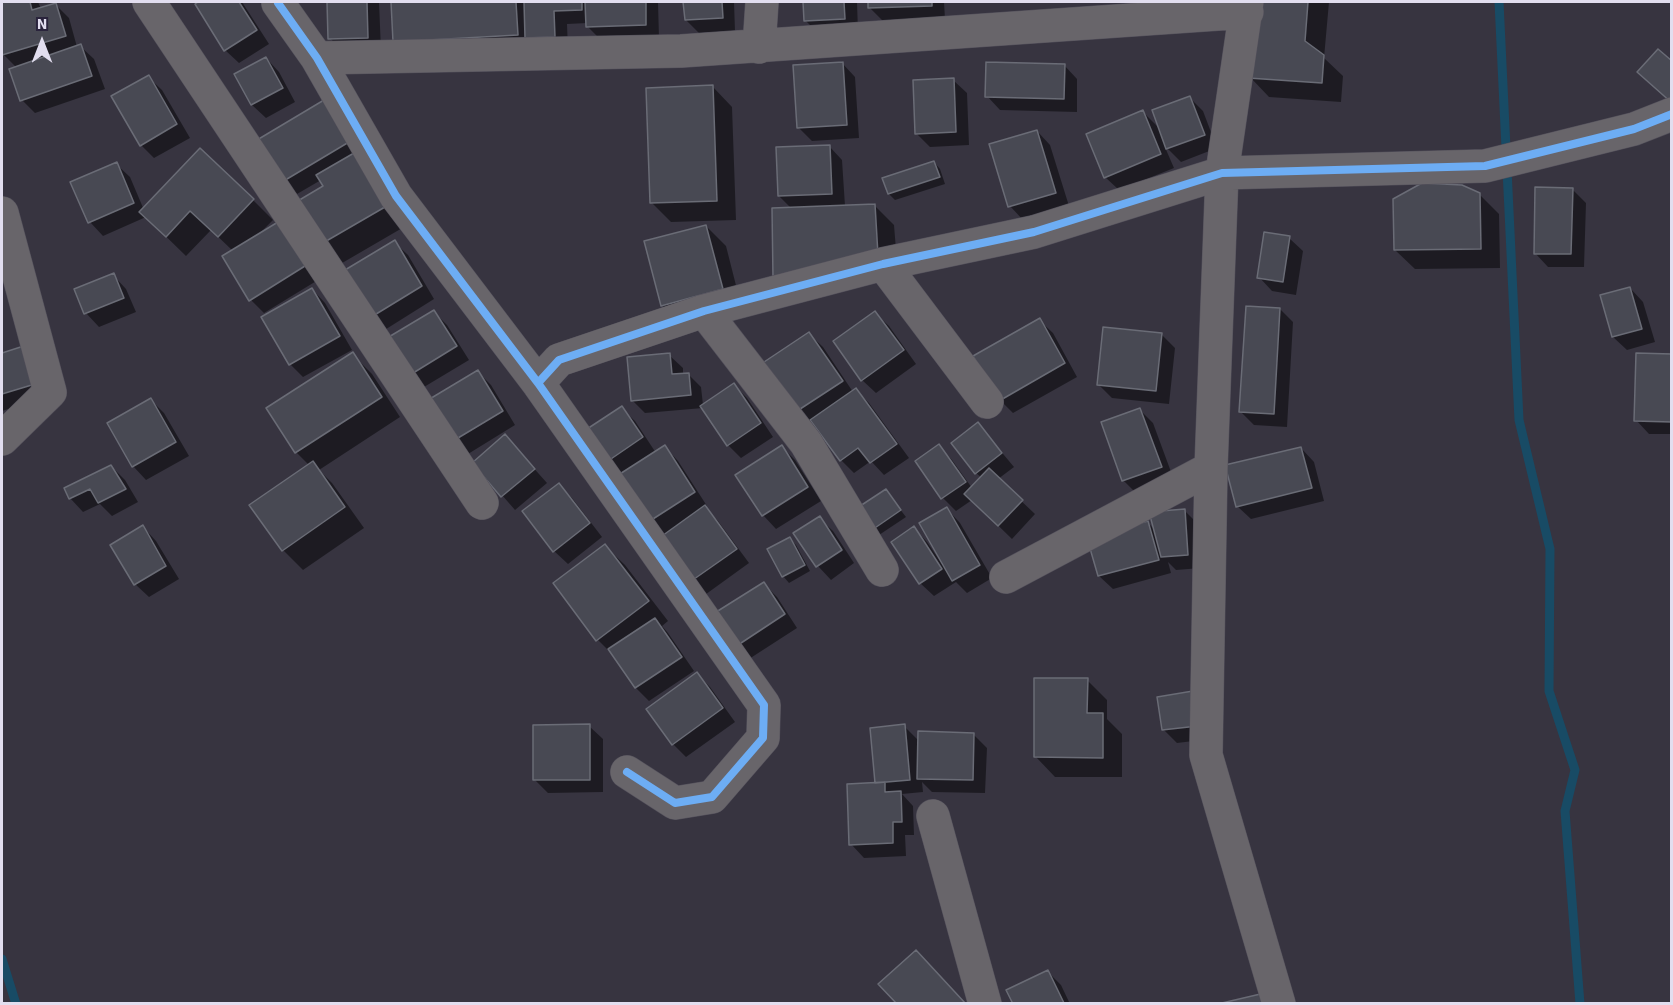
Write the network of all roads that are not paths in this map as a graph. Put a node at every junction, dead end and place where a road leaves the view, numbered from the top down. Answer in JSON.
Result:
{"nodes":[{"id":1,"x":149,"y":2,"type":"edge"},
{"id":2,"x":762,"y":2,"type":"edge"},
{"id":3,"x":278,"y":3,"type":"edge"},
{"id":4,"x":1247,"y":7,"type":"edge"},
{"id":5,"x":759,"y":47,"type":"junction"},
{"id":6,"x":317,"y":58,"type":"junction"},
{"id":7,"x":1671,"y":114,"type":"edge"},
{"id":8,"x":1222,"y":173,"type":"junction"},
{"id":9,"x":2,"y":213,"type":"edge"},
{"id":10,"x":883,"y":264,"type":"junction"},
{"id":11,"x":704,"y":311,"type":"junction"},
{"id":12,"x":537,"y":383,"type":"junction"},
{"id":13,"x":987,"y":402,"type":"dead end"},
{"id":14,"x":2,"y":439,"type":"edge"},
{"id":15,"x":1211,"y":468,"type":"junction"},
{"id":16,"x":482,"y":503,"type":"dead end"},
{"id":17,"x":882,"y":570,"type":"dead end"},
{"id":18,"x":1006,"y":577,"type":"dead end"},
{"id":19,"x":627,"y":772,"type":"dead end"},
{"id":20,"x":933,"y":816,"type":"dead end"},
{"id":21,"x":985,"y":1004,"type":"edge"},
{"id":22,"x":1279,"y":1004,"type":"edge"}],
"edges":[{"from":1,"to":16,"type":"street"},
{"from":2,"to":5,"type":"street"},
{"from":3,"to":6,"type":"street"},
{"from":4,"to":5,"type":"street"},
{"from":4,"to":8,"type":"street"},
{"from":5,"to":6,"type":"street"},
{"from":6,"to":12,"type":"street"},
{"from":7,"to":8,"type":"street"},
{"from":8,"to":10,"type":"street"},
{"from":8,"to":15,"type":"street"},
{"from":9,"to":14,"type":"street"},
{"from":10,"to":11,"type":"street"},
{"from":10,"to":13,"type":"street"},
{"from":11,"to":12,"type":"street"},
{"from":11,"to":17,"type":"street"},
{"from":12,"to":19,"type":"street"},
{"from":15,"to":18,"type":"street"},
{"from":15,"to":22,"type":"street"},
{"from":20,"to":21,"type":"street"}]}
